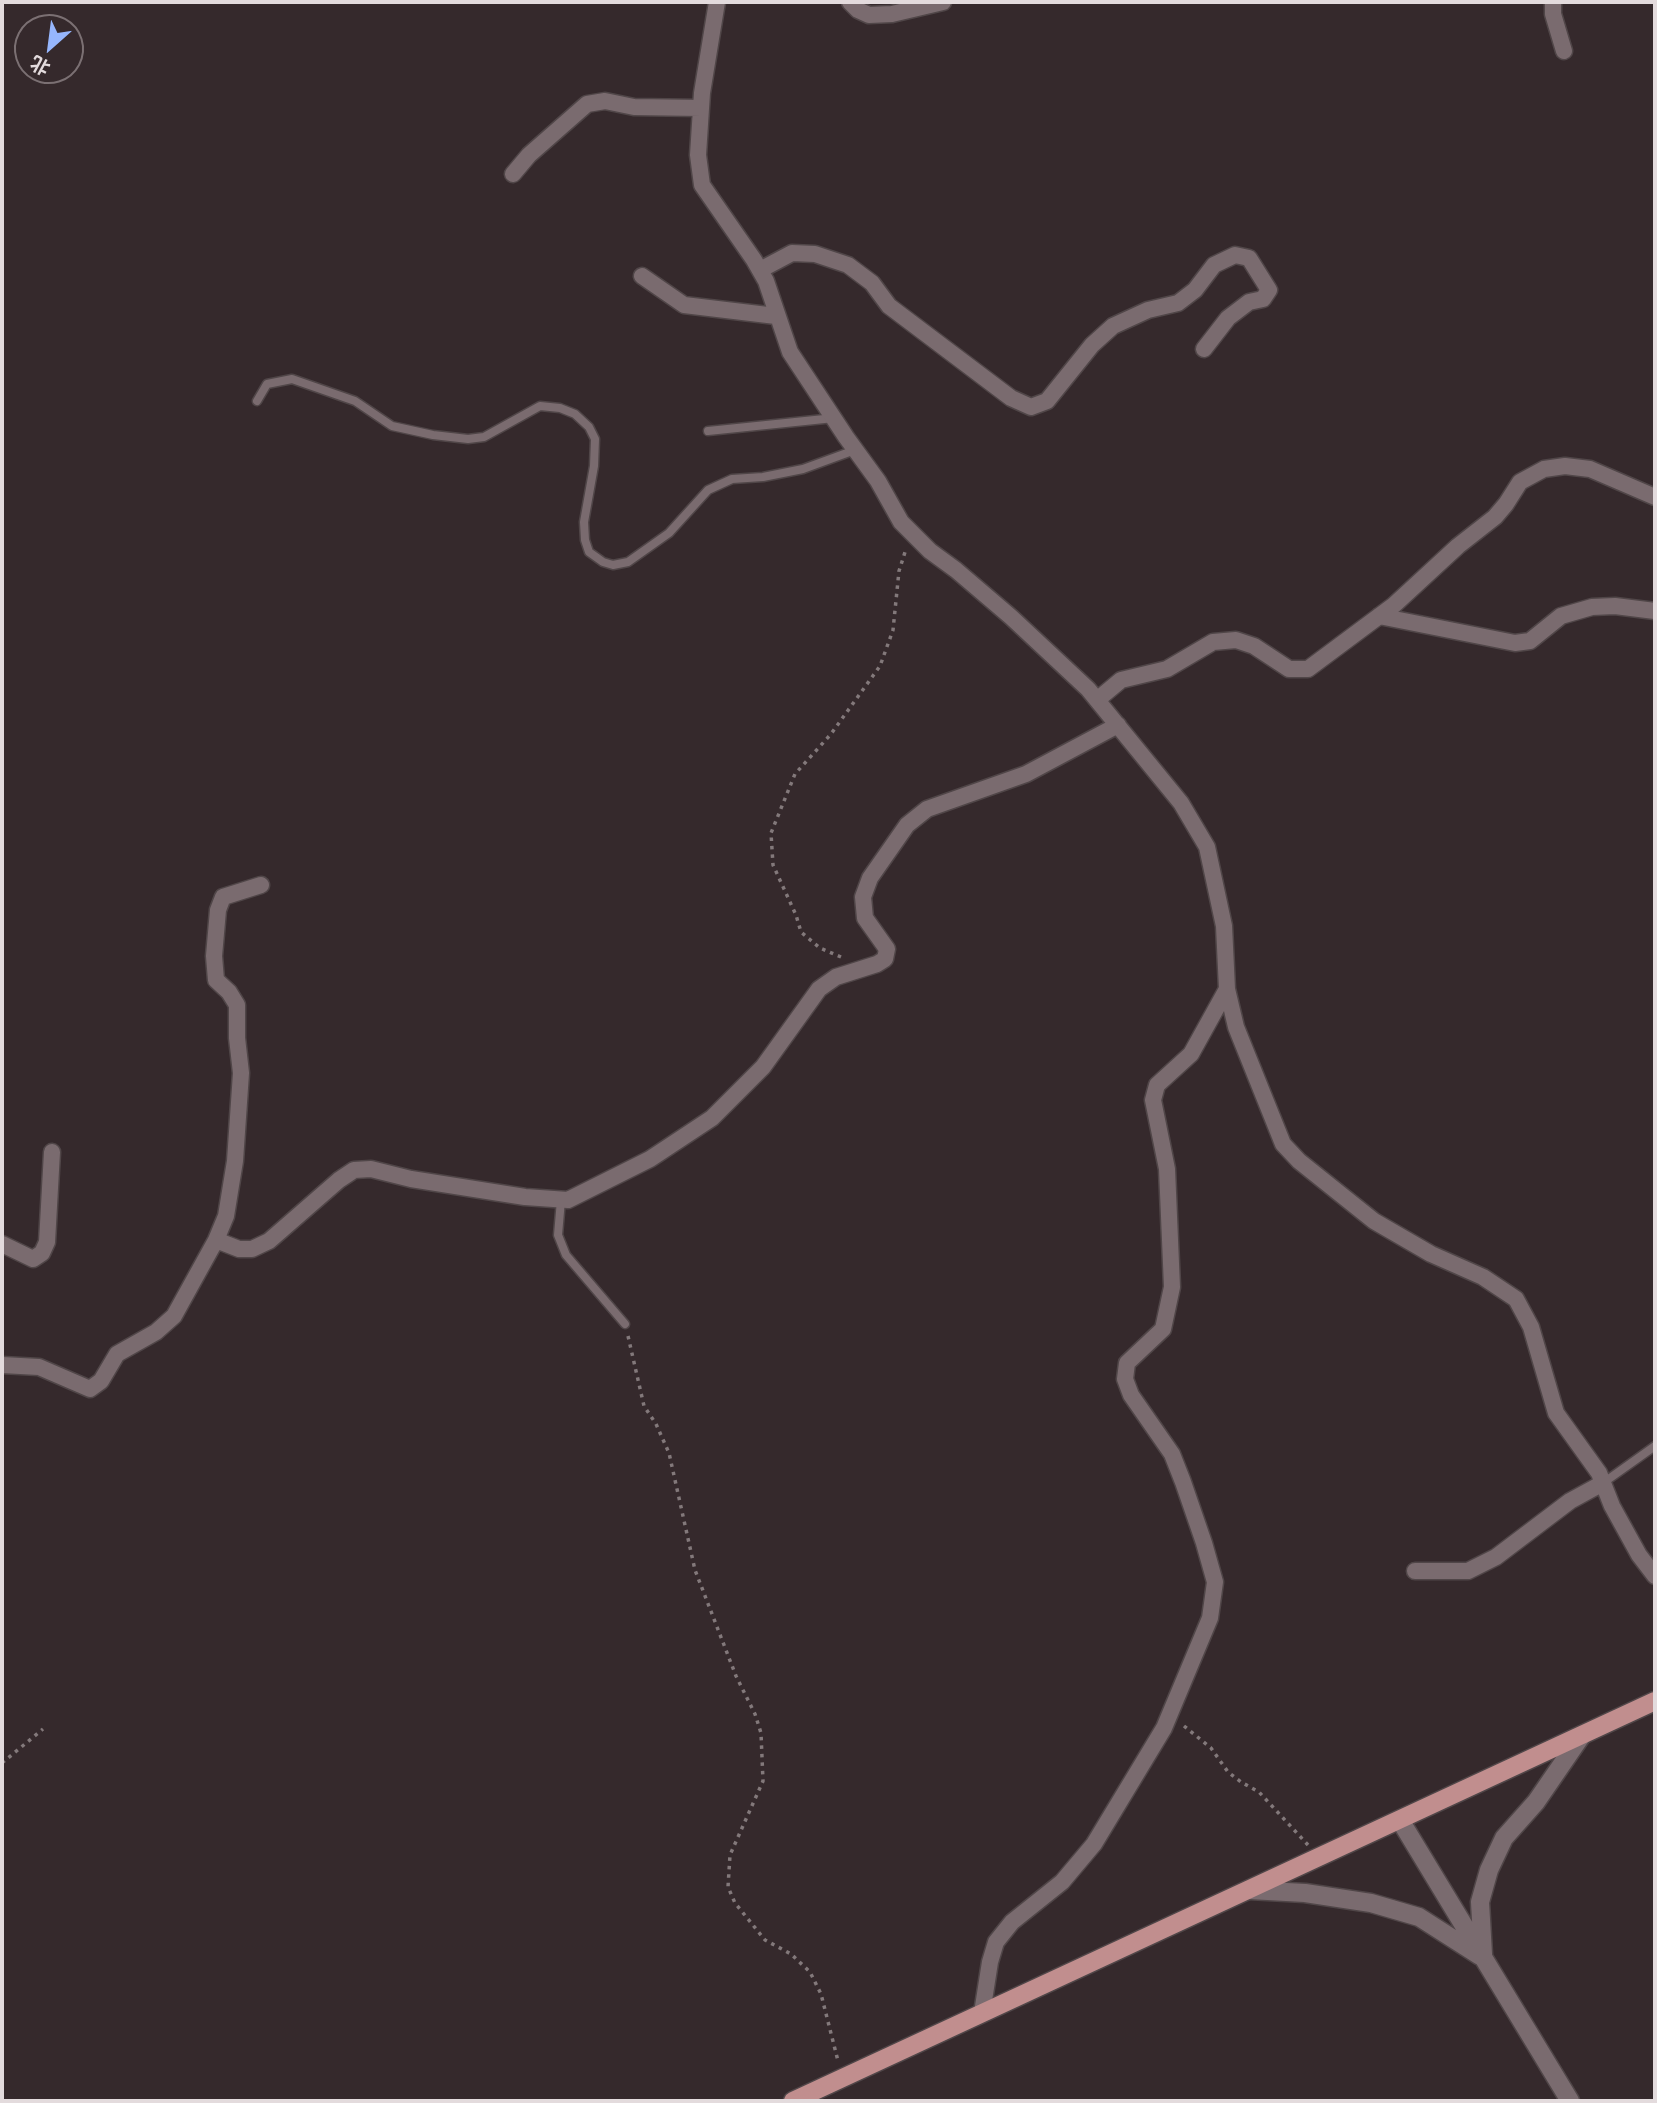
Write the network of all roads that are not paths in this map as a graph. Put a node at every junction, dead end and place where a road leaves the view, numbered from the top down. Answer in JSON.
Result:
{"nodes":[{"id":1,"x":717,"y":2,"type":"edge"},
{"id":2,"x":850,"y":2,"type":"edge"},
{"id":3,"x":943,"y":2,"type":"edge"},
{"id":4,"x":1552,"y":2,"type":"edge"},
{"id":5,"x":1564,"y":51,"type":"dead end"},
{"id":6,"x":701,"y":107,"type":"junction"},
{"id":7,"x":513,"y":174,"type":"dead end"},
{"id":8,"x":760,"y":270,"type":"junction"},
{"id":9,"x":642,"y":276,"type":"dead end"},
{"id":10,"x":776,"y":316,"type":"junction"},
{"id":11,"x":1204,"y":349,"type":"dead end"},
{"id":12,"x":257,"y":401,"type":"dead end"},
{"id":13,"x":834,"y":418,"type":"junction"},
{"id":14,"x":708,"y":431,"type":"dead end"},
{"id":15,"x":855,"y":450,"type":"junction"},
{"id":16,"x":1655,"y":497,"type":"edge"},
{"id":17,"x":1655,"y":611,"type":"edge"},
{"id":18,"x":1380,"y":616,"type":"junction"},
{"id":19,"x":1097,"y":700,"type":"junction"},
{"id":20,"x":1118,"y":725,"type":"junction"},
{"id":21,"x":261,"y":885,"type":"dead end"},
{"id":22,"x":1227,"y":989,"type":"junction"},
{"id":23,"x":52,"y":1152,"type":"dead end"},
{"id":24,"x":561,"y":1200,"type":"junction"},
{"id":25,"x":216,"y":1240,"type":"junction"},
{"id":26,"x":2,"y":1244,"type":"edge"},
{"id":27,"x":625,"y":1324,"type":"road end"},
{"id":28,"x":2,"y":1365,"type":"edge"},
{"id":29,"x":1655,"y":1446,"type":"edge"},
{"id":30,"x":1603,"y":1483,"type":"junction"},
{"id":31,"x":1415,"y":1571,"type":"dead end"},
{"id":32,"x":1655,"y":1576,"type":"edge"},
{"id":33,"x":1655,"y":1701,"type":"edge"},
{"id":34,"x":1583,"y":1735,"type":"junction"},
{"id":35,"x":1399,"y":1820,"type":"junction"},
{"id":36,"x":1249,"y":1890,"type":"junction"},
{"id":37,"x":1483,"y":1958,"type":"junction"},
{"id":38,"x":982,"y":2014,"type":"junction"},
{"id":39,"x":793,"y":2101,"type":"edge"},
{"id":40,"x":1570,"y":2101,"type":"edge"}],
"edges":[{"from":1,"to":6,"type":"street"},
{"from":2,"to":3,"type":"street"},
{"from":4,"to":5,"type":"street"},
{"from":6,"to":7,"type":"street"},
{"from":6,"to":8,"type":"street"},
{"from":8,"to":10,"type":"street"},
{"from":8,"to":11,"type":"street"},
{"from":9,"to":10,"type":"street"},
{"from":10,"to":13,"type":"street"},
{"from":12,"to":15,"type":"lane"},
{"from":13,"to":14,"type":"lane"},
{"from":13,"to":15,"type":"street"},
{"from":15,"to":19,"type":"street"},
{"from":16,"to":18,"type":"street"},
{"from":17,"to":18,"type":"street"},
{"from":18,"to":19,"type":"street"},
{"from":19,"to":20,"type":"street"},
{"from":20,"to":22,"type":"street"},
{"from":20,"to":24,"type":"street"},
{"from":21,"to":25,"type":"street"},
{"from":22,"to":30,"type":"street"},
{"from":22,"to":38,"type":"street"},
{"from":23,"to":26,"type":"street"},
{"from":24,"to":25,"type":"street"},
{"from":24,"to":27,"type":"lane"},
{"from":25,"to":28,"type":"street"},
{"from":29,"to":30,"type":"lane"},
{"from":30,"to":31,"type":"street"},
{"from":30,"to":32,"type":"street"},
{"from":33,"to":34,"type":"main road"},
{"from":34,"to":35,"type":"main road"},
{"from":34,"to":37,"type":"main road"},
{"from":35,"to":36,"type":"main road"},
{"from":35,"to":37,"type":"main road"},
{"from":36,"to":37,"type":"main road"},
{"from":36,"to":38,"type":"main road"},
{"from":37,"to":40,"type":"main road"},
{"from":38,"to":39,"type":"main road"}]}
